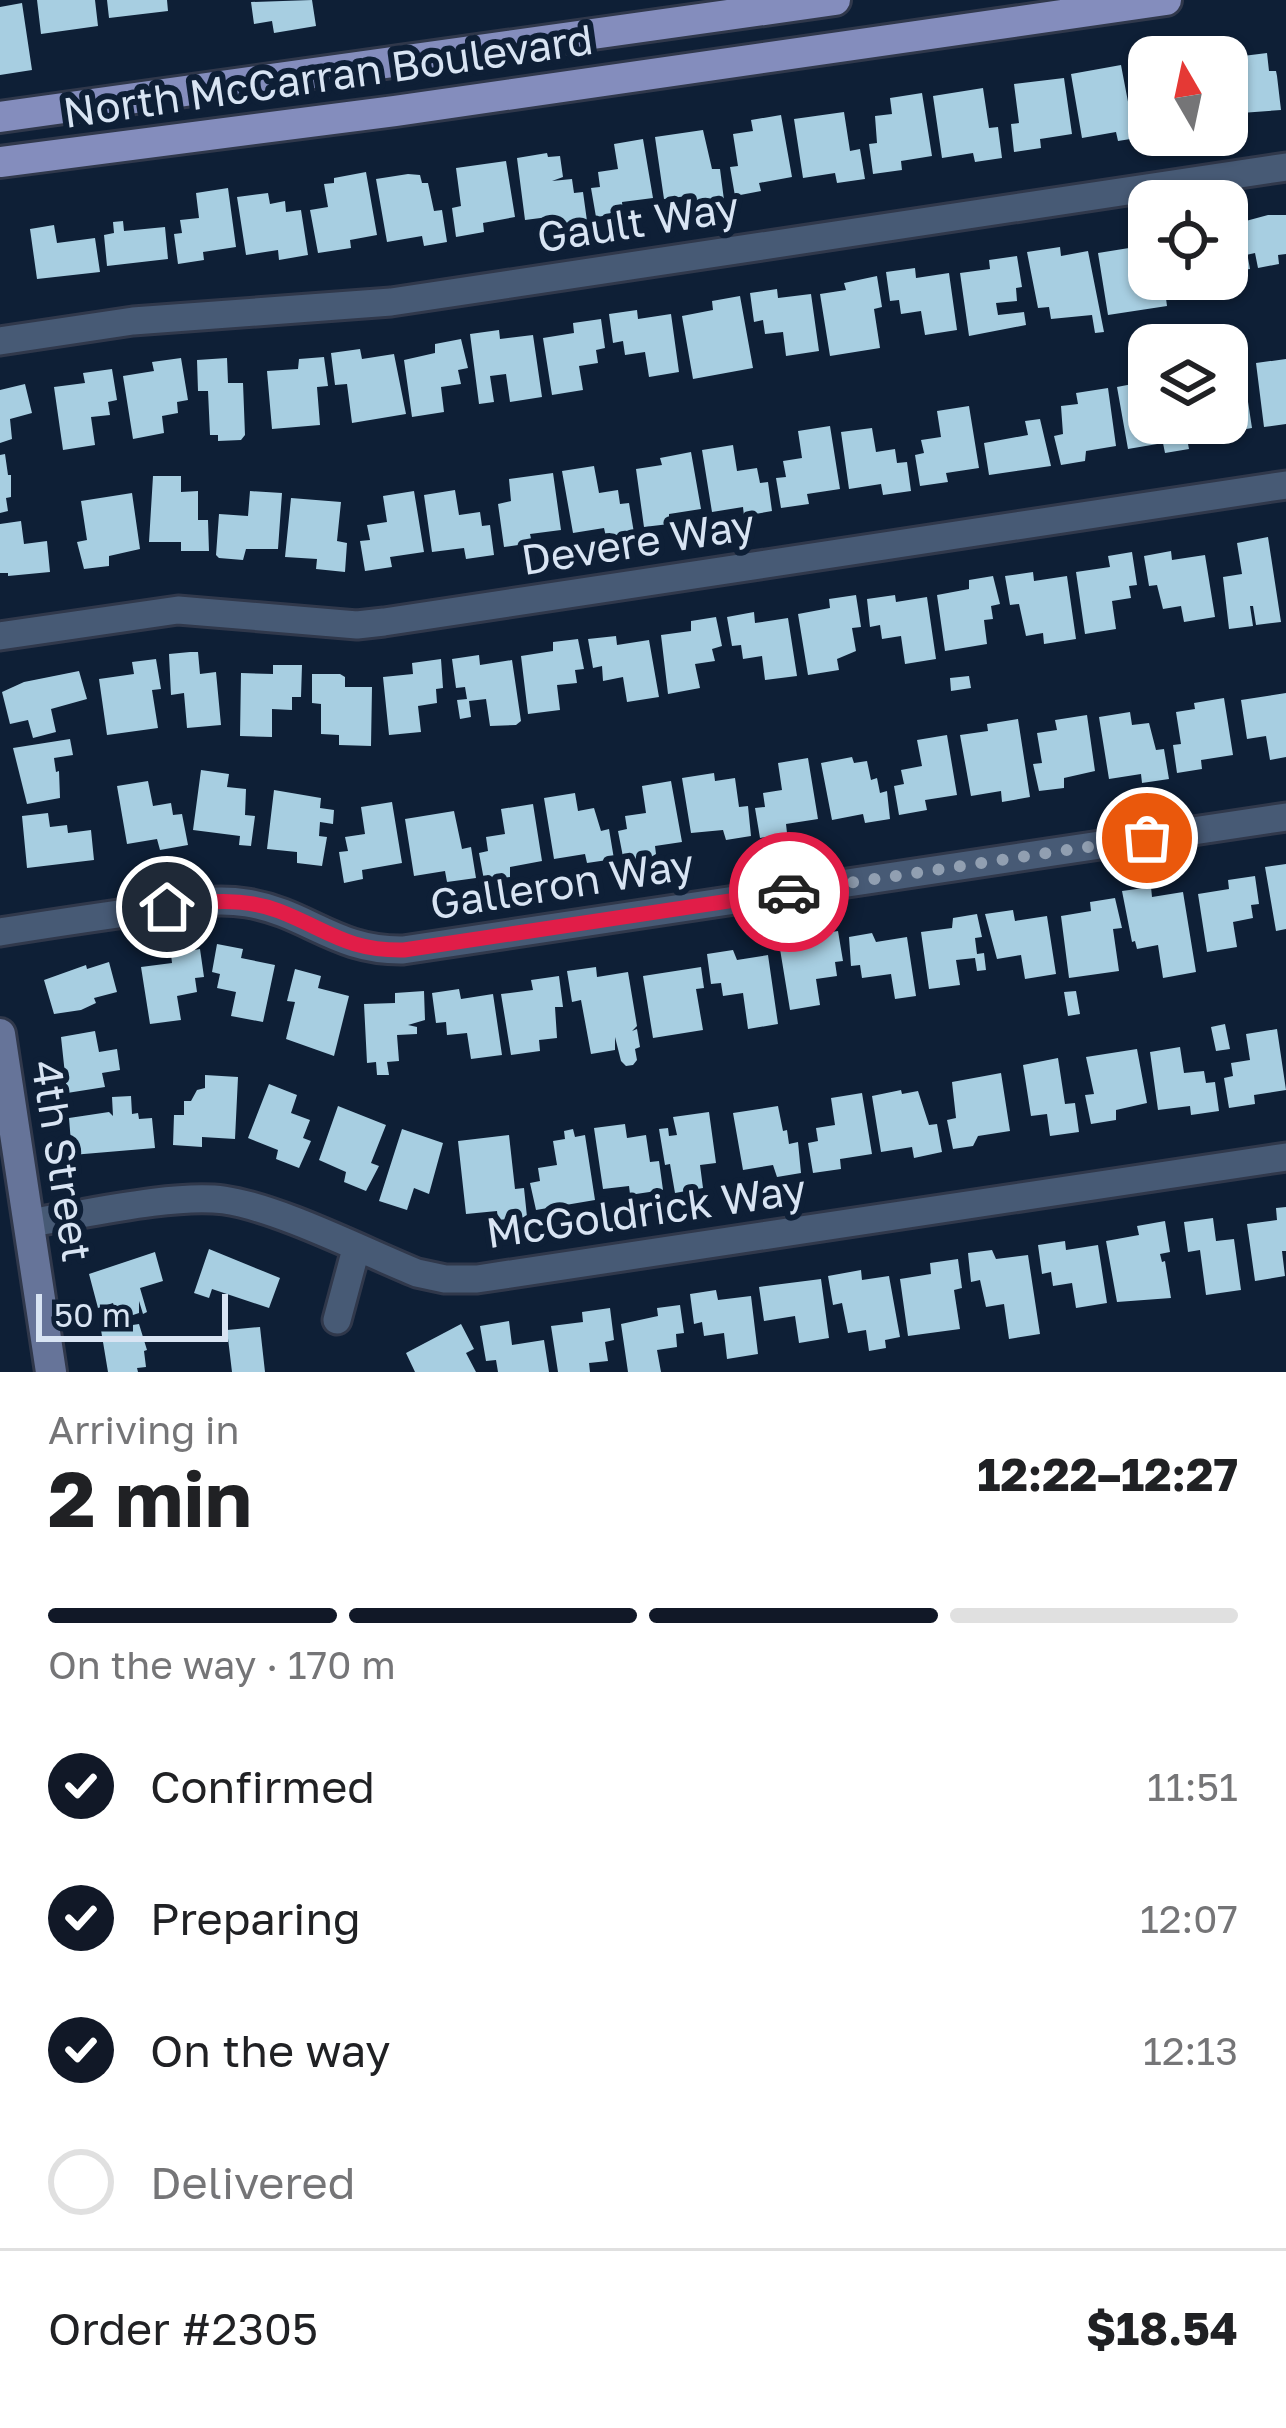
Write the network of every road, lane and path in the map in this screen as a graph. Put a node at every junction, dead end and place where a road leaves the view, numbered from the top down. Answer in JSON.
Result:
{"nodes":[{"id":1,"x":835,"y":0,"type":"edge"},
{"id":2,"x":1166,"y":0,"type":"edge"},
{"id":3,"x":0,"y":118,"type":"edge"},
{"id":4,"x":0,"y":162,"type":"edge"},
{"id":5,"x":1286,"y":166,"type":"edge"},
{"id":6,"x":0,"y":340,"type":"edge"},
{"id":7,"x":1286,"y":485,"type":"edge"},
{"id":8,"x":0,"y":636,"type":"edge"},
{"id":9,"x":1286,"y":817,"type":"edge"},
{"id":10,"x":0,"y":932,"type":"edge"},
{"id":11,"x":0,"y":1034,"type":"edge"},
{"id":12,"x":1286,"y":1157,"type":"edge"},
{"id":13,"x":28,"y":1223,"type":"junction"},
{"id":14,"x":356,"y":1249,"type":"junction"},
{"id":15,"x":337,"y":1320,"type":"dead end"},
{"id":16,"x":51,"y":1372,"type":"edge"}],
"edges":[{"from":1,"to":3,"type":"main road","name":"North McCarran Boulevard"},
{"from":2,"to":4,"type":"main road","name":"North McCarran Boulevard"},
{"from":5,"to":6,"type":"street","name":"Gault Way"},
{"from":7,"to":8,"type":"street","name":"Devere Way"},
{"from":9,"to":10,"type":"street","name":"Galleron Way"},
{"from":11,"to":13,"type":"street","name":"4th Street"},
{"from":12,"to":14,"type":"street","name":"McGoldrick Way"},
{"from":13,"to":14,"type":"street","name":"McGoldrick Way"},
{"from":13,"to":16,"type":"street","name":"4th Street"},
{"from":14,"to":15,"type":"street"}]}
